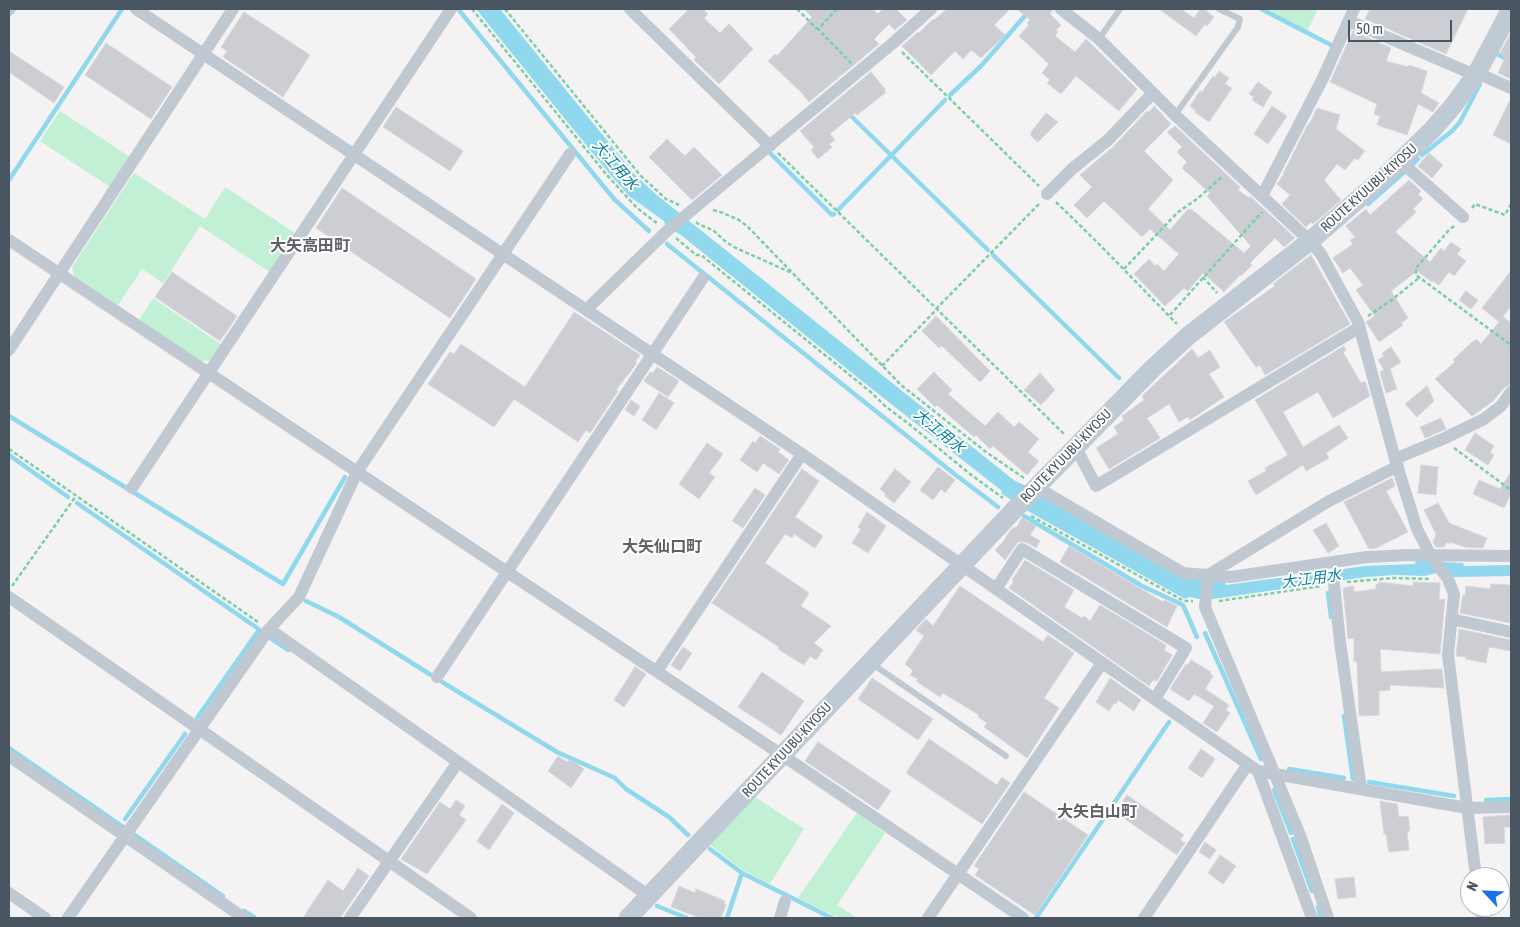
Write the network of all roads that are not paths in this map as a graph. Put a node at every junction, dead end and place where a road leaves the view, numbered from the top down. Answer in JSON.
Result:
{"nodes":[{"id":1,"x":136,"y":9,"type":"edge"},
{"id":2,"x":233,"y":9,"type":"edge"},
{"id":3,"x":451,"y":9,"type":"edge"},
{"id":4,"x":630,"y":9,"type":"edge"},
{"id":5,"x":931,"y":9,"type":"edge"},
{"id":6,"x":1061,"y":9,"type":"edge"},
{"id":7,"x":1120,"y":9,"type":"edge"},
{"id":8,"x":1219,"y":9,"type":"edge"},
{"id":9,"x":1354,"y":9,"type":"edge"},
{"id":10,"x":1511,"y":9,"type":"edge"},
{"id":11,"x":1349,"y":21,"type":"junction"},
{"id":12,"x":1100,"y":39,"type":"junction"},
{"id":13,"x":203,"y":53,"type":"junction"},
{"id":14,"x":1476,"y":74,"type":"junction"},
{"id":15,"x":1511,"y":88,"type":"edge"},
{"id":16,"x":1153,"y":93,"type":"junction"},
{"id":17,"x":1175,"y":115,"type":"junction"},
{"id":18,"x":770,"y":146,"type":"junction"},
{"id":19,"x":354,"y":154,"type":"junction"},
{"id":20,"x":570,"y":154,"type":"dead end"},
{"id":21,"x":1400,"y":161,"type":"junction"},
{"id":22,"x":1044,"y":198,"type":"road end"},
{"id":23,"x":1266,"y":199,"type":"junction"},
{"id":24,"x":1463,"y":216,"type":"road end"},
{"id":25,"x":9,"y":240,"type":"edge"},
{"id":26,"x":1310,"y":241,"type":"junction"},
{"id":27,"x":504,"y":254,"type":"junction"},
{"id":28,"x":60,"y":274,"type":"junction"},
{"id":29,"x":703,"y":278,"type":"dead end"},
{"id":30,"x":588,"y":309,"type":"junction"},
{"id":31,"x":1359,"y":324,"type":"junction"},
{"id":32,"x":9,"y":350,"type":"edge"},
{"id":33,"x":652,"y":353,"type":"junction"},
{"id":34,"x":209,"y":373,"type":"junction"},
{"id":35,"x":1511,"y":392,"type":"edge"},
{"id":36,"x":1075,"y":446,"type":"junction"},
{"id":37,"x":802,"y":454,"type":"junction"},
{"id":38,"x":1396,"y":462,"type":"junction"},
{"id":39,"x":357,"y":472,"type":"junction"},
{"id":40,"x":1035,"y":487,"type":"junction"},
{"id":41,"x":132,"y":488,"type":"dead end"},
{"id":42,"x":1511,"y":556,"type":"edge"},
{"id":43,"x":1433,"y":559,"type":"junction"},
{"id":44,"x":961,"y":565,"type":"junction"},
{"id":45,"x":507,"y":572,"type":"junction"},
{"id":46,"x":1208,"y":577,"type":"junction"},
{"id":47,"x":1334,"y":584,"type":"dead end"},
{"id":48,"x":996,"y":589,"type":"junction"},
{"id":49,"x":9,"y":597,"type":"edge"},
{"id":50,"x":1452,"y":619,"type":"junction"},
{"id":51,"x":268,"y":629,"type":"junction"},
{"id":52,"x":1511,"y":632,"type":"edge"},
{"id":53,"x":870,"y":662,"type":"junction"},
{"id":54,"x":1102,"y":663,"type":"junction"},
{"id":55,"x":657,"y":671,"type":"junction"},
{"id":56,"x":437,"y":677,"type":"dead end"},
{"id":57,"x":1154,"y":699,"type":"junction"},
{"id":58,"x":199,"y":729,"type":"junction"},
{"id":59,"x":782,"y":755,"type":"junction"},
{"id":60,"x":9,"y":756,"type":"edge"},
{"id":61,"x":1006,"y":756,"type":"dead end"},
{"id":62,"x":458,"y":762,"type":"junction"},
{"id":63,"x":1253,"y":768,"type":"junction"},
{"id":64,"x":1276,"y":774,"type":"junction"},
{"id":65,"x":1361,"y":789,"type":"junction"},
{"id":66,"x":1511,"y":807,"type":"edge"},
{"id":67,"x":1467,"y":808,"type":"junction"},
{"id":68,"x":127,"y":832,"type":"junction"},
{"id":69,"x":390,"y":862,"type":"junction"},
{"id":70,"x":1475,"y":867,"type":"edge"},
{"id":71,"x":958,"y":874,"type":"junction"},
{"id":72,"x":9,"y":893,"type":"edge"},
{"id":73,"x":649,"y":896,"type":"junction"},
{"id":74,"x":785,"y":901,"type":"dead end"},
{"id":75,"x":45,"y":918,"type":"edge"},
{"id":76,"x":68,"y":918,"type":"edge"},
{"id":77,"x":244,"y":918,"type":"edge"},
{"id":78,"x":350,"y":918,"type":"edge"},
{"id":79,"x":471,"y":918,"type":"edge"},
{"id":80,"x":628,"y":918,"type":"edge"},
{"id":81,"x":780,"y":918,"type":"edge"},
{"id":82,"x":928,"y":918,"type":"edge"},
{"id":83,"x":1023,"y":918,"type":"edge"},
{"id":84,"x":1144,"y":918,"type":"edge"},
{"id":85,"x":1312,"y":918,"type":"edge"},
{"id":86,"x":1328,"y":918,"type":"edge"}],
"edges":[{"from":1,"to":13,"type":"street"},
{"from":2,"to":13,"type":"street"},
{"from":3,"to":19,"type":"street"},
{"from":4,"to":18,"type":"street"},
{"from":5,"to":18,"type":"street"},
{"from":6,"to":12,"type":"street"},
{"from":7,"to":12,"type":"lane"},
{"from":8,"to":17,"type":"lane"},
{"from":9,"to":11,"type":"street"},
{"from":10,"to":14,"type":"main road","name":"ROUTE KYUUBU-KIYOSU"},
{"from":11,"to":14,"type":"street"},
{"from":11,"to":23,"type":"street"},
{"from":12,"to":16,"type":"street"},
{"from":13,"to":19,"type":"street"},
{"from":13,"to":28,"type":"street"},
{"from":14,"to":15,"type":"street"},
{"from":14,"to":21,"type":"main road","name":"ROUTE KYUUBU-KIYOSU"},
{"from":16,"to":17,"type":"street"},
{"from":16,"to":22,"type":"street"},
{"from":17,"to":23,"type":"street"},
{"from":18,"to":30,"type":"street"},
{"from":19,"to":27,"type":"street"},
{"from":19,"to":34,"type":"street"},
{"from":20,"to":27,"type":"street"},
{"from":21,"to":24,"type":"street"},
{"from":21,"to":26,"type":"main road","name":"ROUTE KYUUBU-KIYOSU"},
{"from":23,"to":26,"type":"street"},
{"from":25,"to":28,"type":"street"},
{"from":26,"to":31,"type":"street"},
{"from":26,"to":36,"type":"main road","name":"ROUTE KYUUBU-KIYOSU"},
{"from":27,"to":30,"type":"street"},
{"from":27,"to":39,"type":"street"},
{"from":28,"to":32,"type":"street"},
{"from":28,"to":34,"type":"street"},
{"from":29,"to":33,"type":"street"},
{"from":30,"to":33,"type":"street"},
{"from":31,"to":36,"type":"street"},
{"from":31,"to":38,"type":"street"},
{"from":33,"to":37,"type":"street"},
{"from":33,"to":45,"type":"street"},
{"from":34,"to":39,"type":"street"},
{"from":34,"to":41,"type":"street"},
{"from":35,"to":38,"type":"street"},
{"from":36,"to":40,"type":"main road","name":"ROUTE KYUUBU-KIYOSU"},
{"from":37,"to":44,"type":"street"},
{"from":37,"to":55,"type":"street"},
{"from":38,"to":43,"type":"street"},
{"from":38,"to":46,"type":"street"},
{"from":39,"to":45,"type":"street"},
{"from":39,"to":51,"type":"street"},
{"from":40,"to":44,"type":"main road","name":"ROUTE KYUUBU-KIYOSU"},
{"from":40,"to":46,"type":"street"},
{"from":42,"to":43,"type":"street"},
{"from":43,"to":46,"type":"street"},
{"from":43,"to":50,"type":"street"},
{"from":44,"to":48,"type":"street"},
{"from":44,"to":53,"type":"main road","name":"ROUTE KYUUBU-KIYOSU"},
{"from":45,"to":55,"type":"street"},
{"from":45,"to":56,"type":"street"},
{"from":46,"to":64,"type":"street"},
{"from":47,"to":65,"type":"street"},
{"from":48,"to":54,"type":"street"},
{"from":48,"to":57,"type":"street"},
{"from":49,"to":58,"type":"street"},
{"from":50,"to":52,"type":"street"},
{"from":50,"to":67,"type":"street"},
{"from":51,"to":58,"type":"street"},
{"from":51,"to":62,"type":"street"},
{"from":53,"to":59,"type":"main road","name":"ROUTE KYUUBU-KIYOSU"},
{"from":53,"to":61,"type":"lane"},
{"from":54,"to":57,"type":"street"},
{"from":54,"to":71,"type":"street"},
{"from":55,"to":59,"type":"street"},
{"from":57,"to":63,"type":"street"},
{"from":58,"to":68,"type":"street"},
{"from":58,"to":69,"type":"street"},
{"from":59,"to":71,"type":"street"},
{"from":59,"to":73,"type":"main road","name":"ROUTE KYUUBU-KIYOSU"},
{"from":60,"to":68,"type":"street"},
{"from":62,"to":69,"type":"street"},
{"from":62,"to":73,"type":"street"},
{"from":63,"to":64,"type":"street"},
{"from":63,"to":84,"type":"street"},
{"from":63,"to":85,"type":"street"},
{"from":64,"to":65,"type":"street"},
{"from":64,"to":86,"type":"street"},
{"from":65,"to":67,"type":"street"},
{"from":66,"to":67,"type":"street"},
{"from":67,"to":70,"type":"street"},
{"from":68,"to":76,"type":"street"},
{"from":68,"to":77,"type":"street"},
{"from":69,"to":78,"type":"street"},
{"from":69,"to":79,"type":"street"},
{"from":71,"to":82,"type":"street"},
{"from":71,"to":83,"type":"street"},
{"from":72,"to":75,"type":"street"},
{"from":73,"to":80,"type":"main road","name":"ROUTE KYUUBU-KIYOSU"},
{"from":74,"to":81,"type":"street"}]}
